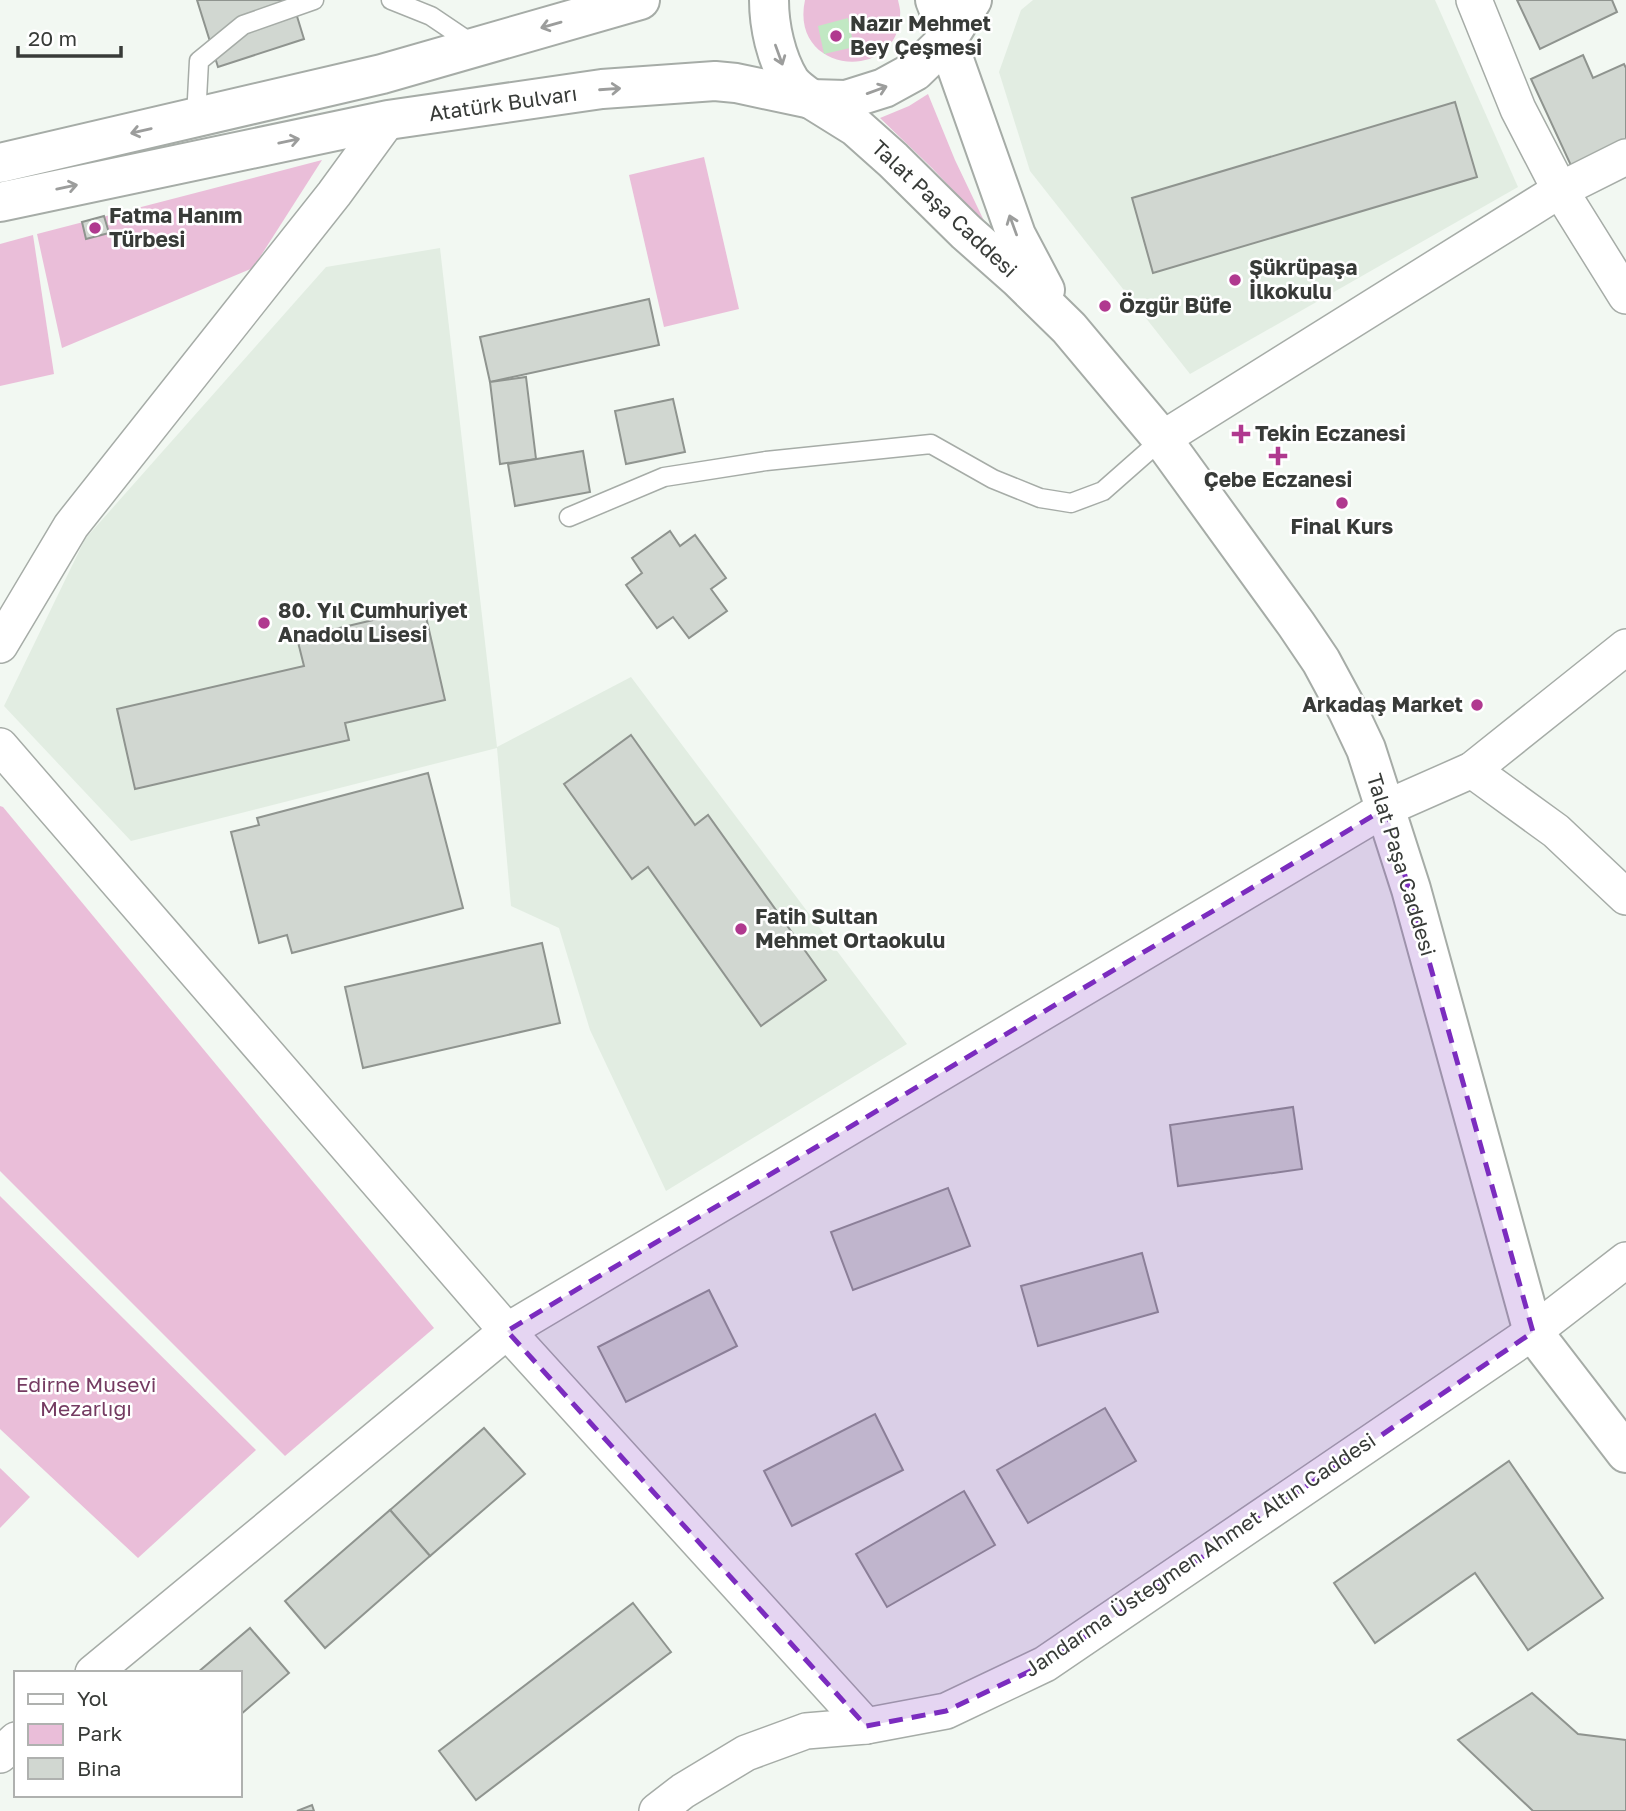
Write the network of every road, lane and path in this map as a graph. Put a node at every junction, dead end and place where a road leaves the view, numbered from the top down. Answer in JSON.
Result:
{"nodes":[{"id":1,"x":314,"y":0,"type":"edge"},
{"id":2,"x":391,"y":0,"type":"edge"},
{"id":3,"x":640,"y":0,"type":"edge"},
{"id":4,"x":769,"y":0,"type":"edge"},
{"id":5,"x":935,"y":0,"type":"edge"},
{"id":6,"x":972,"y":0,"type":"edge"},
{"id":7,"x":1474,"y":0,"type":"edge"},
{"id":8,"x":421,"y":5,"type":"edge"},
{"id":9,"x":947,"y":40,"type":"junction"},
{"id":10,"x":477,"y":47,"type":"junction"},
{"id":11,"x":811,"y":100,"type":"junction"},
{"id":12,"x":196,"y":118,"type":"junction"},
{"id":13,"x":388,"y":120,"type":"junction"},
{"id":14,"x":1626,"y":157,"type":"edge"},
{"id":15,"x":0,"y":163,"type":"edge"},
{"id":16,"x":1560,"y":190,"type":"junction"},
{"id":17,"x":0,"y":202,"type":"edge"},
{"id":18,"x":1626,"y":296,"type":"edge"},
{"id":19,"x":1069,"y":328,"type":"junction"},
{"id":20,"x":1162,"y":439,"type":"junction"},
{"id":21,"x":569,"y":517,"type":"dead end"},
{"id":22,"x":0,"y":645,"type":"edge"},
{"id":23,"x":1626,"y":647,"type":"edge"},
{"id":24,"x":0,"y":746,"type":"edge"},
{"id":25,"x":1472,"y":770,"type":"junction"},
{"id":26,"x":1386,"y":808,"type":"junction"},
{"id":27,"x":1626,"y":897,"type":"edge"},
{"id":28,"x":1626,"y":1260,"type":"edge"},
{"id":29,"x":507,"y":1331,"type":"junction"},
{"id":30,"x":1533,"y":1332,"type":"junction"},
{"id":31,"x":1626,"y":1453,"type":"edge"},
{"id":32,"x":95,"y":1671,"type":"edge"},
{"id":33,"x":866,"y":1726,"type":"junction"},
{"id":34,"x":14,"y":1742,"type":"edge"},
{"id":35,"x":0,"y":1755,"type":"edge"},
{"id":36,"x":657,"y":1811,"type":"edge"}],
"edges":[{"from":1,"to":12,"type":"lane"},
{"from":2,"to":8,"type":"lane"},
{"from":3,"to":10,"type":"main road","one_way":true},
{"from":4,"to":11,"type":"main road","one_way":true},
{"from":5,"to":9,"type":"main road","name":"Talat Paşa Caddesi"},
{"from":6,"to":9,"type":"main road","name":"Atatürk Bulvarı"},
{"from":7,"to":16,"type":"street"},
{"from":8,"to":10,"type":"lane"},
{"from":11,"to":9,"type":"main road","name":"Atatürk Bulvarı","one_way":true},
{"from":19,"to":9,"type":"main road","name":"Talat Paşa Caddesi","one_way":true},
{"from":10,"to":12,"type":"main road"},
{"from":13,"to":11,"type":"main road","name":"Atatürk Bulvarı","one_way":true},
{"from":11,"to":19,"type":"main road","name":"Talat Paşa Caddesi"},
{"from":12,"to":15,"type":"main road","one_way":true},
{"from":17,"to":13,"type":"main road","name":"Atatürk Bulvarı","one_way":true},
{"from":13,"to":22,"type":"street"},
{"from":14,"to":16,"type":"street"},
{"from":16,"to":18,"type":"street"},
{"from":16,"to":20,"type":"street"},
{"from":19,"to":20,"type":"main road","name":"Talat Paşa Caddesi"},
{"from":20,"to":21,"type":"lane"},
{"from":20,"to":26,"type":"main road","name":"Talat Paşa Caddesi"},
{"from":23,"to":25,"type":"street"},
{"from":24,"to":29,"type":"street"},
{"from":25,"to":26,"type":"street"},
{"from":25,"to":27,"type":"street"},
{"from":26,"to":29,"type":"street"},
{"from":26,"to":30,"type":"main road","name":"Talat Paşa Caddesi"},
{"from":28,"to":30,"type":"street","name":"Jandarma Üsteğmen Ahmet Altın Caddesi"},
{"from":29,"to":32,"type":"street"},
{"from":29,"to":33,"type":"street"},
{"from":30,"to":31,"type":"main road","name":"Talat Paşa Caddesi"},
{"from":30,"to":33,"type":"street","name":"Jandarma Üsteğmen Ahmet Altın Caddesi"},
{"from":33,"to":36,"type":"street","name":"Jandarma Üsteğmen Ahmet Altın Caddesi"},
{"from":34,"to":35,"type":"street"}]}
